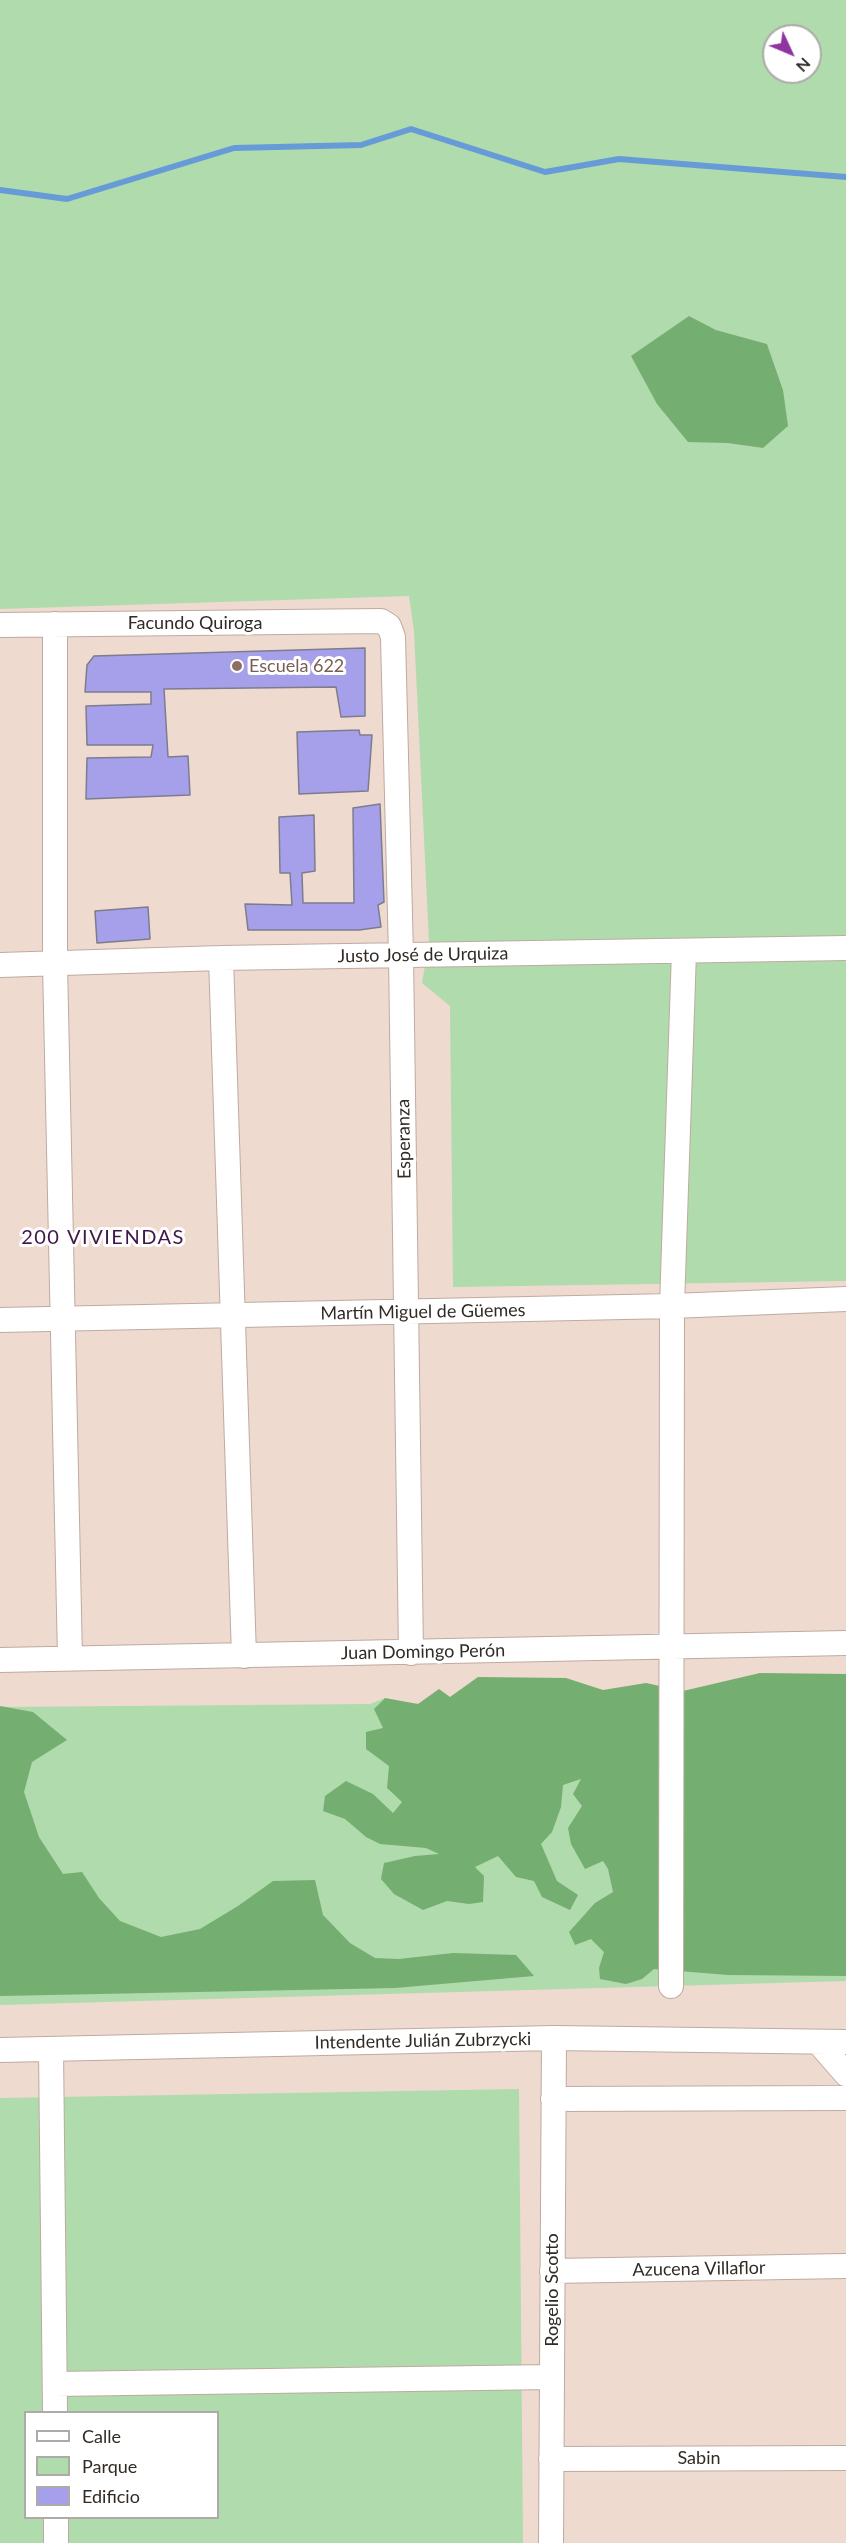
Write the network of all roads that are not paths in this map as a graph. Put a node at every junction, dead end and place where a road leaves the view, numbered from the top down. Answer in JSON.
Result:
{"nodes":[{"id":1,"x":55,"y":624,"type":"junction"},
{"id":2,"x":0,"y":625,"type":"edge"},
{"id":3,"x":389,"y":626,"type":"joint"},
{"id":4,"x":846,"y":948,"type":"edge"},
{"id":5,"x":684,"y":951,"type":"junction"},
{"id":6,"x":401,"y":956,"type":"junction"},
{"id":7,"x":221,"y":958,"type":"junction"},
{"id":8,"x":55,"y":963,"type":"junction"},
{"id":9,"x":0,"y":965,"type":"edge"},
{"id":10,"x":846,"y":1299,"type":"edge"},
{"id":11,"x":672,"y":1306,"type":"junction"},
{"id":12,"x":406,"y":1312,"type":"junction"},
{"id":13,"x":231,"y":1316,"type":"junction"},
{"id":14,"x":62,"y":1319,"type":"junction"},
{"id":15,"x":0,"y":1320,"type":"edge"},
{"id":16,"x":846,"y":1643,"type":"edge"},
{"id":17,"x":670,"y":1647,"type":"junction"},
{"id":18,"x":411,"y":1653,"type":"junction"},
{"id":19,"x":244,"y":1656,"type":"junction"},
{"id":20,"x":70,"y":1658,"type":"junction"},
{"id":21,"x":0,"y":1660,"type":"edge"},
{"id":22,"x":671,"y":1986,"type":"dead end"},
{"id":23,"x":554,"y":2038,"type":"junction"},
{"id":24,"x":846,"y":2042,"type":"edge"},
{"id":25,"x":819,"y":2043,"type":"junction"},
{"id":26,"x":51,"y":2049,"type":"junction"},
{"id":27,"x":0,"y":2050,"type":"edge"},
{"id":28,"x":846,"y":2074,"type":"edge"},
{"id":29,"x":846,"y":2097,"type":"edge"},
{"id":30,"x":553,"y":2099,"type":"junction"},
{"id":31,"x":846,"y":2266,"type":"edge"},
{"id":32,"x":552,"y":2271,"type":"junction"},
{"id":33,"x":552,"y":2377,"type":"junction"},
{"id":34,"x":55,"y":2384,"type":"junction"},
{"id":35,"x":55,"y":2411,"type":"edge"},
{"id":36,"x":846,"y":2458,"type":"edge"},
{"id":37,"x":551,"y":2459,"type":"junction"},
{"id":38,"x":56,"y":2519,"type":"edge"},
{"id":39,"x":56,"y":2543,"type":"edge"},
{"id":40,"x":551,"y":2543,"type":"edge"}],
"edges":[{"from":1,"to":2,"type":"street","name":"Facundo Quiroga"},
{"from":1,"to":3,"type":"street","name":"Facundo Quiroga"},
{"from":1,"to":8,"type":"street"},
{"from":3,"to":6,"type":"street","name":"Esperanza"},
{"from":4,"to":5,"type":"street","name":"Justo José de Urquiza"},
{"from":5,"to":6,"type":"street","name":"Justo José de Urquiza"},
{"from":5,"to":11,"type":"street"},
{"from":6,"to":7,"type":"street","name":"Justo José de Urquiza"},
{"from":6,"to":12,"type":"street","name":"Esperanza"},
{"from":7,"to":8,"type":"street","name":"Justo José de Urquiza"},
{"from":7,"to":13,"type":"street"},
{"from":8,"to":9,"type":"street","name":"Justo José de Urquiza"},
{"from":8,"to":14,"type":"street"},
{"from":10,"to":11,"type":"street","name":"Martín Miguel de Güemes"},
{"from":11,"to":12,"type":"street","name":"Martín Miguel de Güemes"},
{"from":11,"to":17,"type":"street"},
{"from":12,"to":13,"type":"street","name":"Martín Miguel de Güemes"},
{"from":12,"to":18,"type":"street","name":"Esperanza"},
{"from":13,"to":14,"type":"street","name":"Martín Miguel de Güemes"},
{"from":13,"to":19,"type":"street"},
{"from":14,"to":15,"type":"street","name":"Martín Miguel de Güemes"},
{"from":14,"to":20,"type":"street"},
{"from":16,"to":17,"type":"street","name":"Juan Domingo Perón"},
{"from":17,"to":18,"type":"street","name":"Juan Domingo Perón"},
{"from":17,"to":22,"type":"street"},
{"from":18,"to":19,"type":"street","name":"Juan Domingo Perón"},
{"from":19,"to":20,"type":"street","name":"Juan Domingo Perón"},
{"from":20,"to":21,"type":"street","name":"Juan Domingo Perón"},
{"from":23,"to":25,"type":"street","name":"Intendente Julián Zubrzycki"},
{"from":23,"to":26,"type":"street","name":"Intendente Julián Zubrzycki"},
{"from":23,"to":30,"type":"street","name":"Rogelio Scotto"},
{"from":24,"to":25,"type":"street","name":"Intendente Julián Zubrzycki"},
{"from":25,"to":28,"type":"street"},
{"from":26,"to":27,"type":"street","name":"Intendente Julián Zubrzycki"},
{"from":26,"to":34,"type":"street"},
{"from":29,"to":30,"type":"street"},
{"from":30,"to":32,"type":"street","name":"Rogelio Scotto"},
{"from":31,"to":32,"type":"street","name":"Azucena Villaflor"},
{"from":32,"to":33,"type":"street","name":"Rogelio Scotto"},
{"from":33,"to":34,"type":"street"},
{"from":33,"to":37,"type":"street","name":"Rogelio Scotto"},
{"from":34,"to":35,"type":"street"},
{"from":36,"to":37,"type":"street","name":"Sabin"},
{"from":37,"to":40,"type":"street","name":"Rogelio Scotto"},
{"from":38,"to":39,"type":"street"}]}
